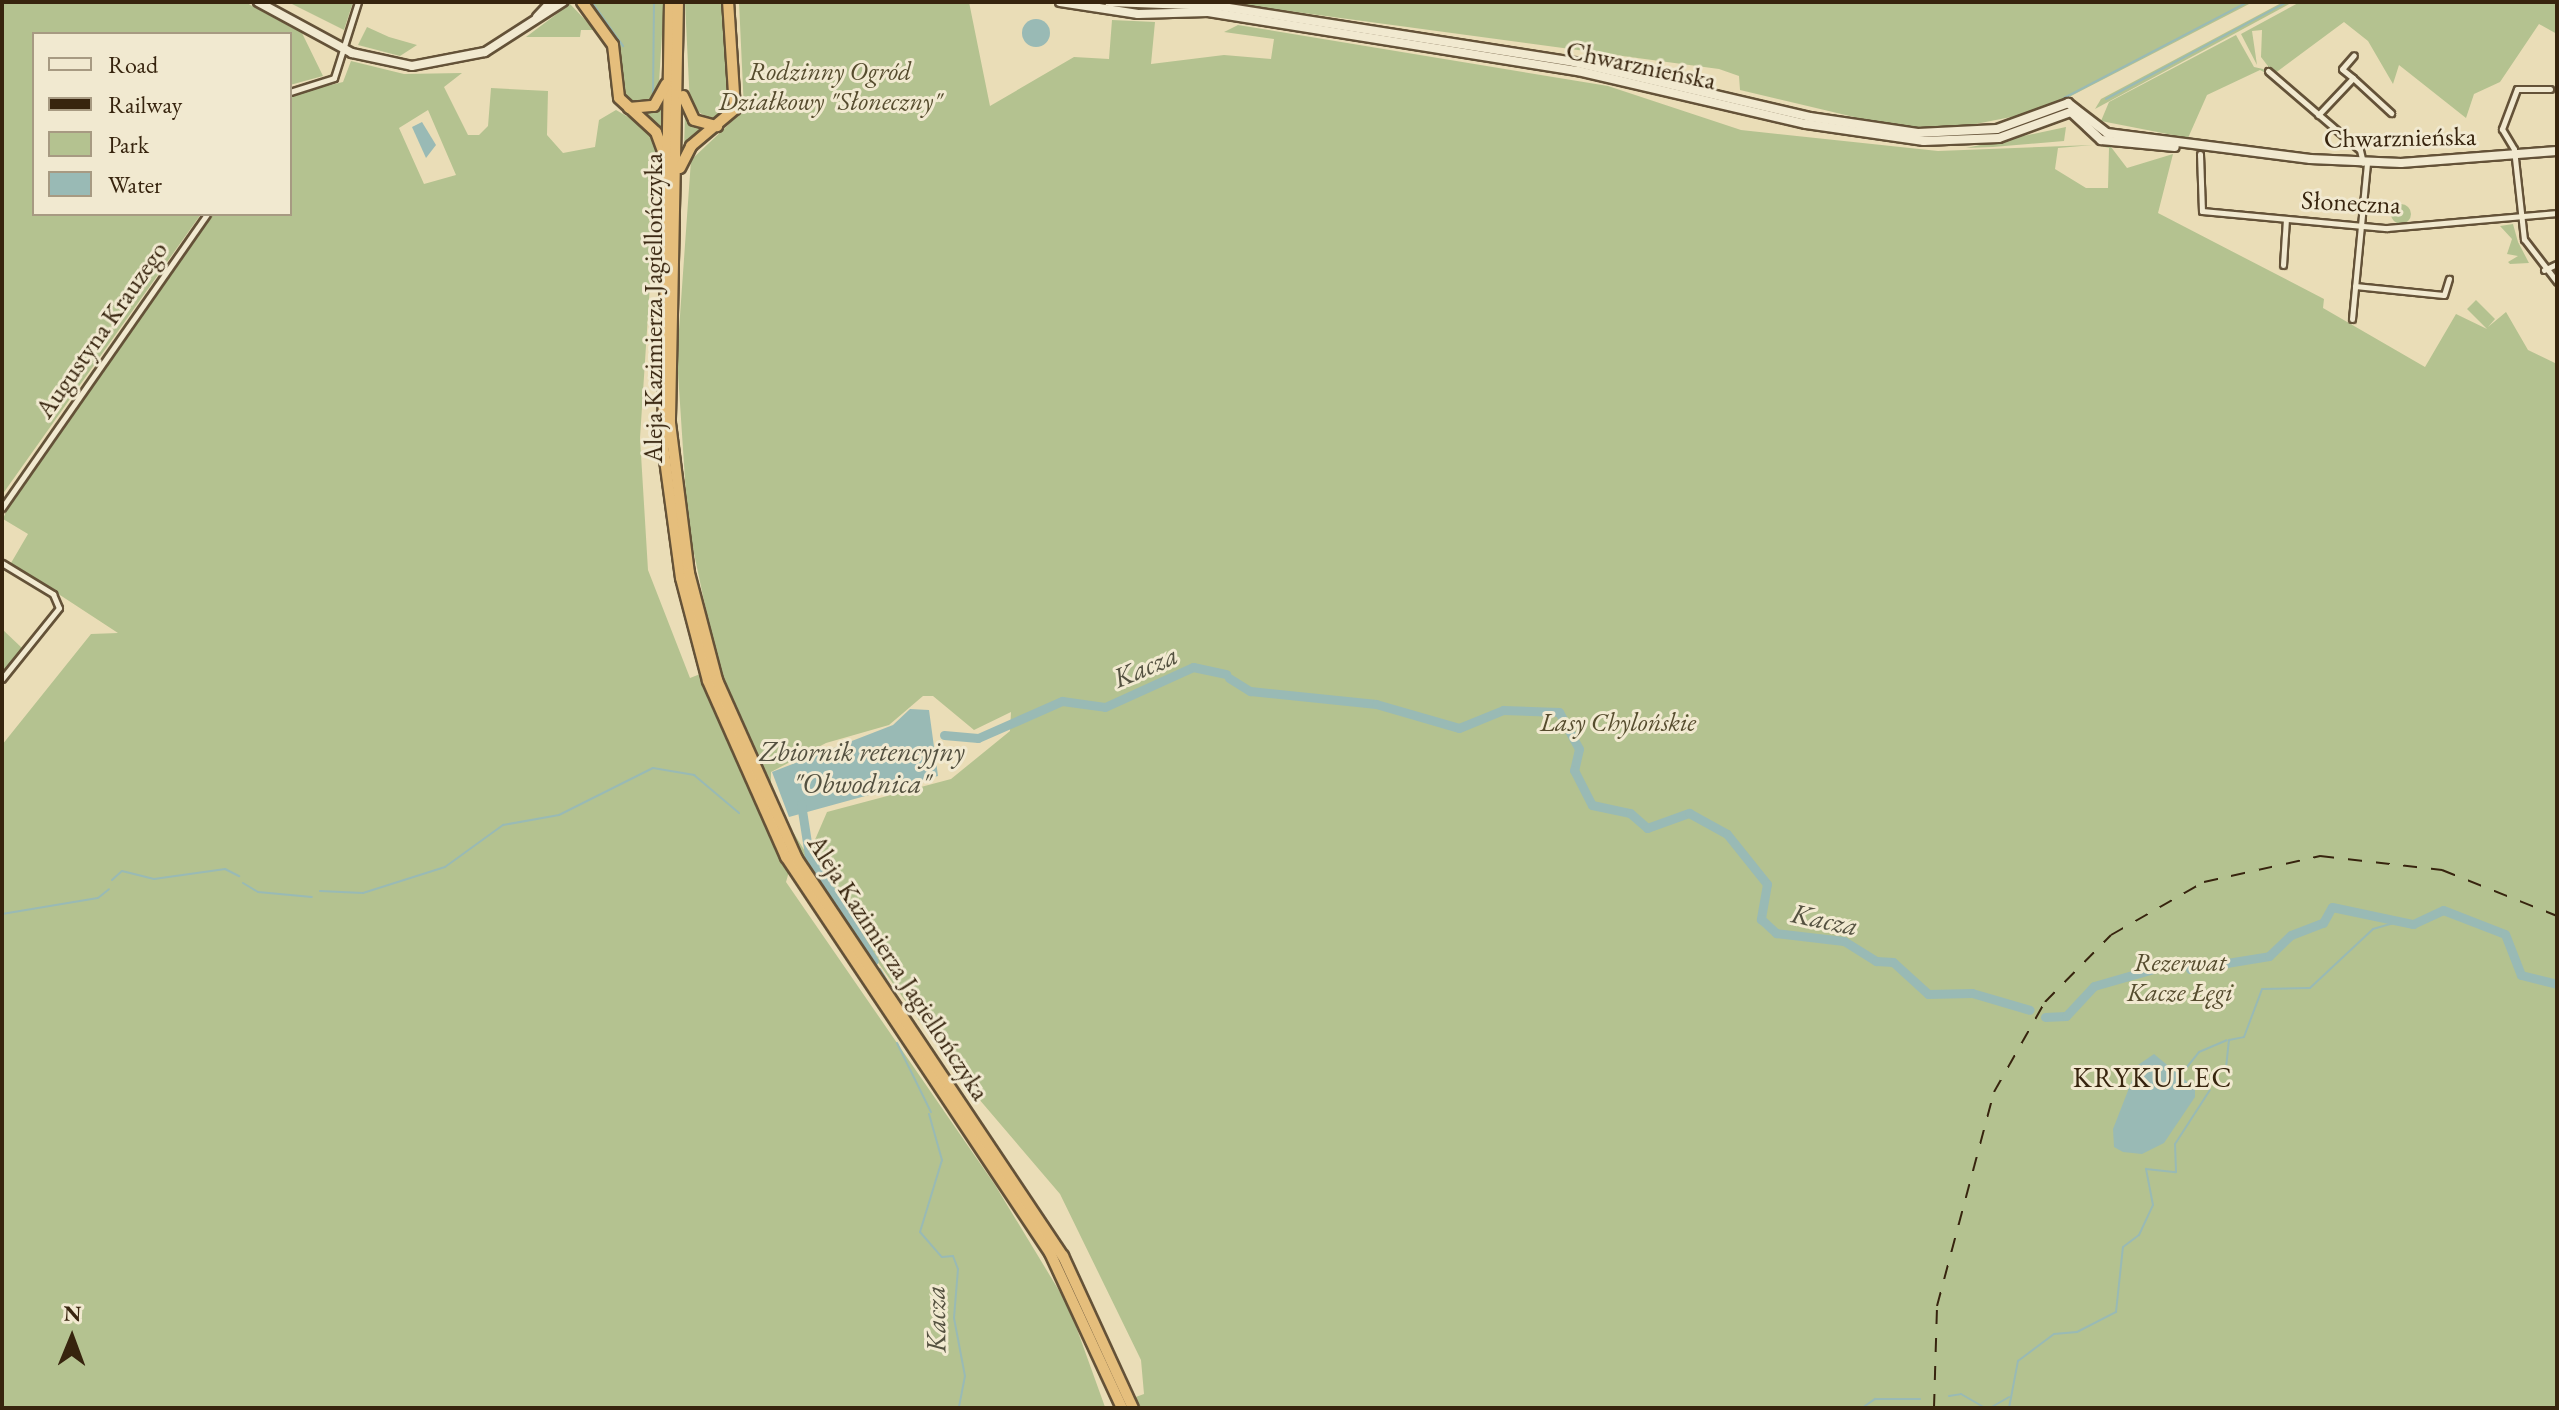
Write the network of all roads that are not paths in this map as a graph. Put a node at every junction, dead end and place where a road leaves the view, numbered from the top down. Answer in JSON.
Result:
{"nodes":[{"id":1,"x":258,"y":2,"type":"edge"},
{"id":2,"x":358,"y":2,"type":"edge"},
{"id":3,"x":551,"y":2,"type":"edge"},
{"id":4,"x":563,"y":2,"type":"edge"},
{"id":5,"x":670,"y":2,"type":"edge"},
{"id":6,"x":678,"y":2,"type":"edge"},
{"id":7,"x":728,"y":2,"type":"edge"},
{"id":8,"x":1060,"y":2,"type":"edge"},
{"id":9,"x":1109,"y":2,"type":"edge"},
{"id":10,"x":584,"y":3,"type":"edge"},
{"id":11,"x":1122,"y":6,"type":"edge"},
{"id":12,"x":534,"y":21,"type":"junction"},
{"id":13,"x":345,"y":50,"type":"junction"},
{"id":14,"x":2354,"y":55,"type":"dead end"},
{"id":15,"x":2268,"y":71,"type":"dead end"},
{"id":16,"x":675,"y":74,"type":"junction"},
{"id":17,"x":2353,"y":78,"type":"junction"},
{"id":18,"x":2550,"y":89,"type":"dead end"},
{"id":19,"x":292,"y":92,"type":"edge"},
{"id":20,"x":629,"y":108,"type":"junction"},
{"id":21,"x":2391,"y":113,"type":"dead end"},
{"id":22,"x":2318,"y":115,"type":"junction"},
{"id":23,"x":719,"y":126,"type":"junction"},
{"id":24,"x":2198,"y":150,"type":"junction"},
{"id":25,"x":2557,"y":151,"type":"edge"},
{"id":26,"x":2514,"y":155,"type":"junction"},
{"id":27,"x":2365,"y":163,"type":"junction"},
{"id":28,"x":672,"y":177,"type":"junction"},
{"id":29,"x":2557,"y":213,"type":"edge"},
{"id":30,"x":206,"y":216,"type":"edge"},
{"id":31,"x":2519,"y":216,"type":"junction"},
{"id":32,"x":2286,"y":219,"type":"junction"},
{"id":33,"x":2360,"y":226,"type":"junction"},
{"id":34,"x":2557,"y":264,"type":"edge"},
{"id":35,"x":2283,"y":265,"type":"dead end"},
{"id":36,"x":2544,"y":270,"type":"junction"},
{"id":37,"x":2449,"y":279,"type":"dead end"},
{"id":38,"x":2557,"y":282,"type":"edge"},
{"id":39,"x":2355,"y":286,"type":"junction"},
{"id":40,"x":2352,"y":319,"type":"dead end"},
{"id":41,"x":2,"y":508,"type":"edge"},
{"id":42,"x":2,"y":563,"type":"edge"},
{"id":43,"x":2,"y":679,"type":"edge"},
{"id":44,"x":1122,"y":1408,"type":"edge"},
{"id":45,"x":1133,"y":1408,"type":"edge"}],
"edges":[{"from":1,"to":13,"type":"main road"},
{"from":2,"to":13,"type":"street"},
{"from":3,"to":12,"type":"main road"},
{"from":4,"to":12,"type":"main road"},
{"from":5,"to":16,"type":"highway","name":"Aleja Kazimierza Jagiellończyka"},
{"from":6,"to":16,"type":"highway","name":"Aleja Kazimierza Jagiellończyka"},
{"from":7,"to":23,"type":"highway"},
{"from":8,"to":11,"type":"main road","name":"Chwarznieńska"},
{"from":9,"to":11,"type":"main road","name":"Chwarznieńska"},
{"from":10,"to":20,"type":"highway"},
{"from":11,"to":24,"type":"main road","name":"Chwarznieńska"},
{"from":12,"to":13,"type":"main road"},
{"from":13,"to":19,"type":"street"},
{"from":14,"to":17,"type":"street"},
{"from":15,"to":22,"type":"street"},
{"from":16,"to":20,"type":"highway"},
{"from":16,"to":23,"type":"highway"},
{"from":16,"to":28,"type":"highway","name":"Aleja Kazimierza Jagiellończyka"},
{"from":17,"to":21,"type":"street"},
{"from":17,"to":22,"type":"street"},
{"from":18,"to":26,"type":"street"},
{"from":20,"to":28,"type":"highway"},
{"from":22,"to":27,"type":"street"},
{"from":23,"to":28,"type":"highway"},
{"from":24,"to":27,"type":"main road","name":"Chwarznieńska"},
{"from":24,"to":32,"type":"street","name":"Słoneczna"},
{"from":25,"to":26,"type":"main road","name":"Chwarznieńska"},
{"from":26,"to":27,"type":"main road","name":"Chwarznieńska"},
{"from":26,"to":31,"type":"street"},
{"from":27,"to":33,"type":"street"},
{"from":28,"to":44,"type":"highway","name":"Aleja Kazimierza Jagiellończyka"},
{"from":28,"to":45,"type":"highway","name":"Aleja Kazimierza Jagiellończyka"},
{"from":29,"to":31,"type":"street","name":"Słoneczna"},
{"from":30,"to":41,"type":"street","name":"Augustyna Krauzego"},
{"from":31,"to":33,"type":"street","name":"Słoneczna"},
{"from":31,"to":36,"type":"street"},
{"from":32,"to":33,"type":"street","name":"Słoneczna"},
{"from":32,"to":35,"type":"street"},
{"from":33,"to":39,"type":"street"},
{"from":34,"to":36,"type":"street"},
{"from":36,"to":38,"type":"street"},
{"from":37,"to":39,"type":"street"},
{"from":39,"to":40,"type":"street"},
{"from":42,"to":43,"type":"street"}]}
